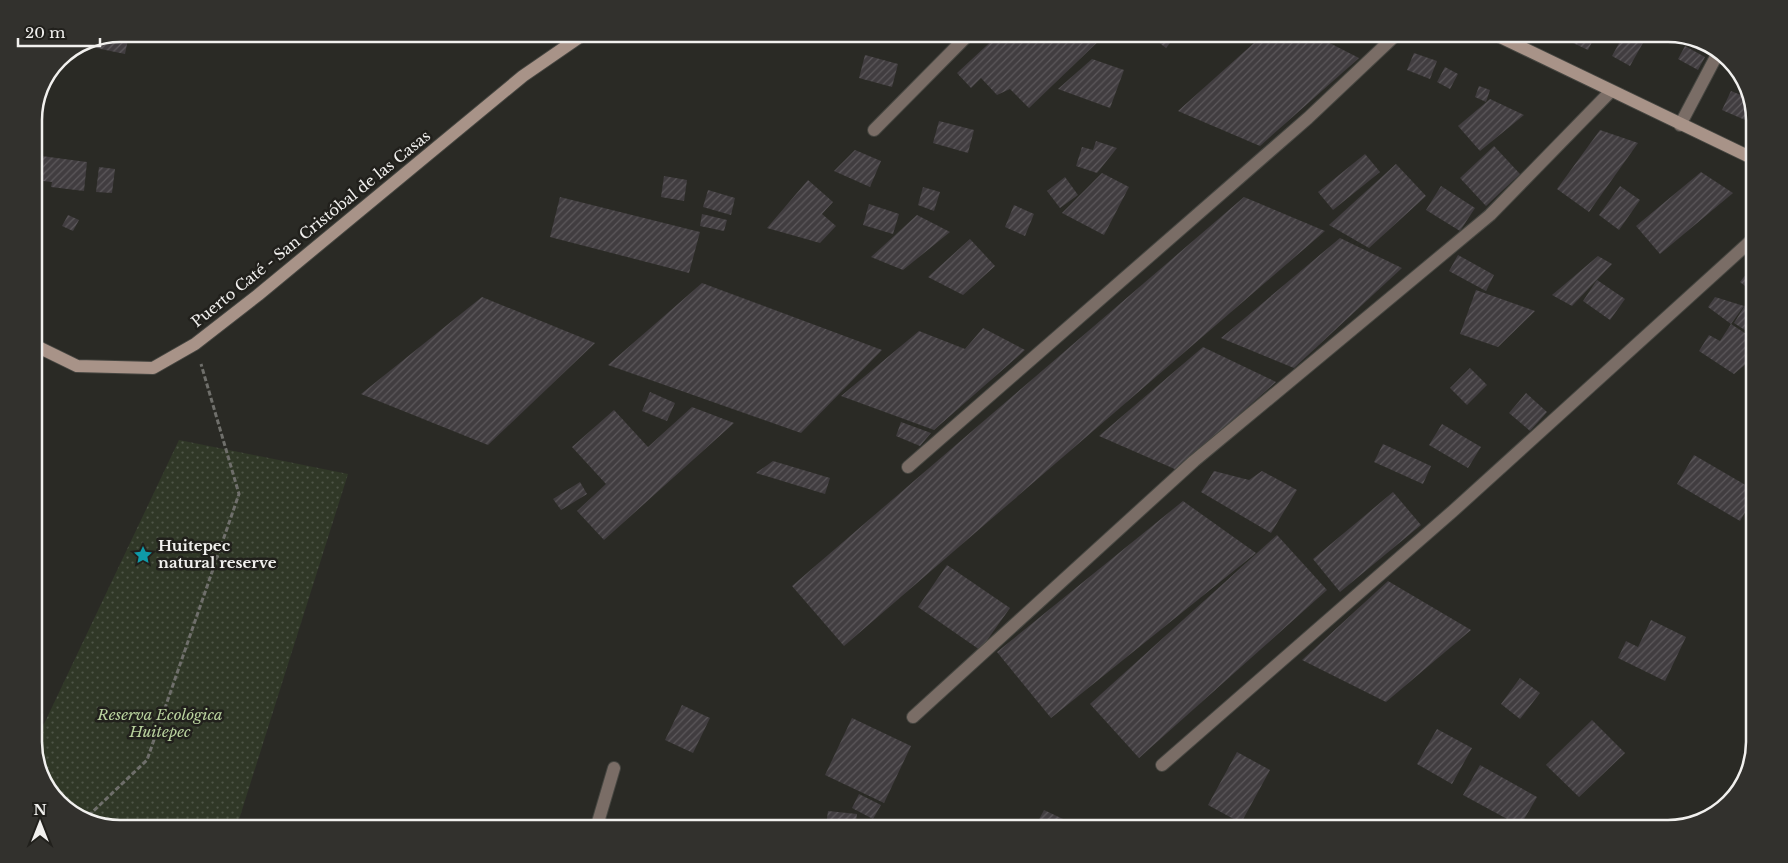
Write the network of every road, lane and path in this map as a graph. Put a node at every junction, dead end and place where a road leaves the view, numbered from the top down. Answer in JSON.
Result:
{"nodes":[{"id":1,"x":571,"y":43,"type":"edge"},
{"id":2,"x":960,"y":43,"type":"edge"},
{"id":3,"x":1387,"y":43,"type":"edge"},
{"id":4,"x":1512,"y":43,"type":"edge"},
{"id":5,"x":1715,"y":59,"type":"edge"},
{"id":6,"x":1611,"y":91,"type":"junction"},
{"id":7,"x":1680,"y":125,"type":"junction"},
{"id":8,"x":874,"y":130,"type":"dead end"},
{"id":9,"x":1745,"y":156,"type":"edge"},
{"id":10,"x":1745,"y":246,"type":"edge"},
{"id":11,"x":195,"y":344,"type":"junction"},
{"id":12,"x":43,"y":349,"type":"edge"},
{"id":13,"x":908,"y":467,"type":"dead end"},
{"id":14,"x":913,"y":717,"type":"dead end"},
{"id":15,"x":1162,"y":765,"type":"dead end"},
{"id":16,"x":614,"y":768,"type":"dead end"},
{"id":17,"x":89,"y":814,"type":"edge"},
{"id":18,"x":599,"y":820,"type":"edge"}],
"edges":[{"from":1,"to":11,"type":"main road","name":"Puerto Caté - San Cristóbal de las Casas"},
{"from":2,"to":8,"type":"street"},
{"from":3,"to":13,"type":"street"},
{"from":4,"to":6,"type":"main road"},
{"from":5,"to":7,"type":"street"},
{"from":6,"to":7,"type":"main road"},
{"from":6,"to":14,"type":"street"},
{"from":7,"to":9,"type":"main road"},
{"from":10,"to":15,"type":"street"},
{"from":11,"to":12,"type":"main road","name":"Puerto Caté - San Cristóbal de las Casas"},
{"from":11,"to":17,"type":"path"},
{"from":16,"to":18,"type":"street"}]}
